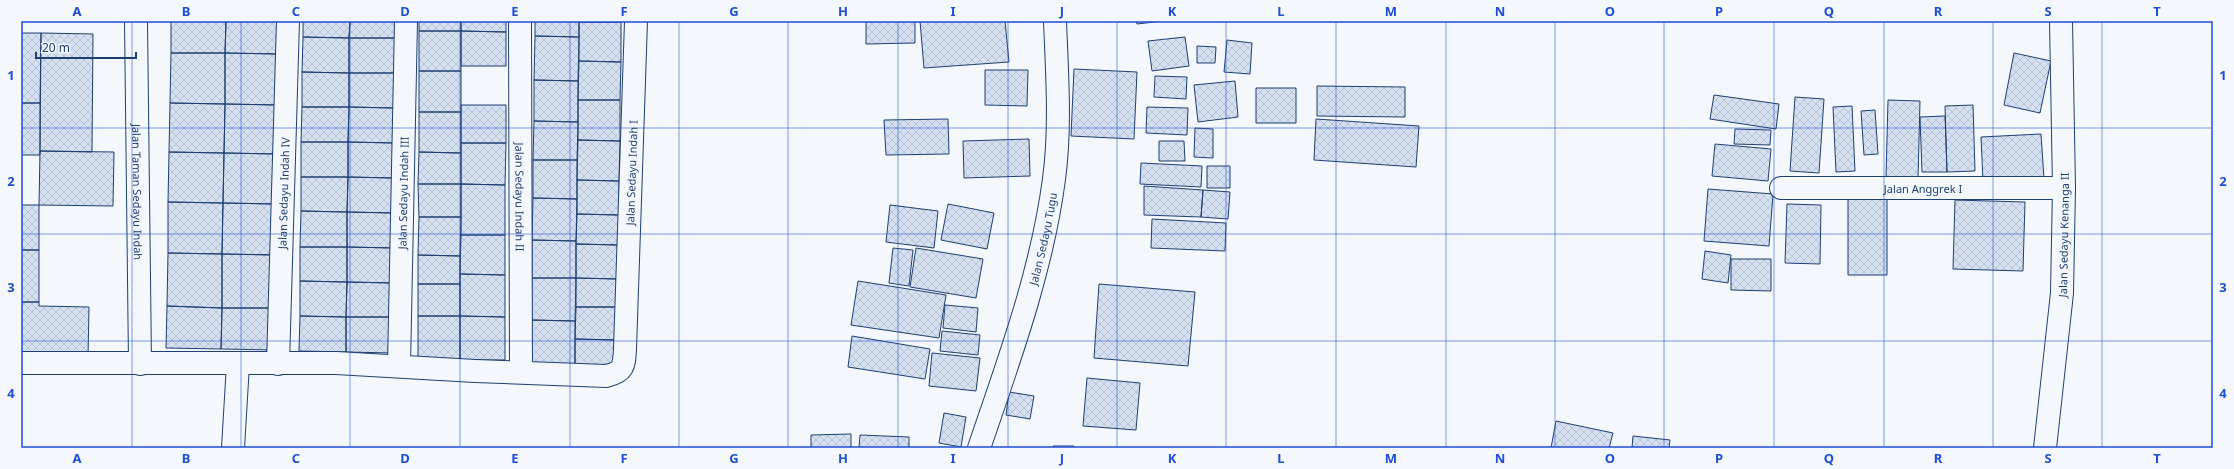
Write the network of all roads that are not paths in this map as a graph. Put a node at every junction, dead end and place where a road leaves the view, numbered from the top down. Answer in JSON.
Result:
{"nodes":[{"id":1,"x":136,"y":21,"type":"edge"},
{"id":2,"x":288,"y":21,"type":"edge"},
{"id":3,"x":406,"y":21,"type":"edge"},
{"id":4,"x":520,"y":21,"type":"edge"},
{"id":5,"x":636,"y":21,"type":"edge"},
{"id":6,"x":1055,"y":21,"type":"edge"},
{"id":7,"x":2061,"y":21,"type":"edge"},
{"id":8,"x":1781,"y":188,"type":"dead end"},
{"id":9,"x":2064,"y":188,"type":"junction"},
{"id":10,"x":21,"y":363,"type":"edge"},
{"id":11,"x":140,"y":364,"type":"junction"},
{"id":12,"x":238,"y":364,"type":"junction"},
{"id":13,"x":278,"y":364,"type":"junction"},
{"id":14,"x":399,"y":366,"type":"junction"},
{"id":15,"x":521,"y":372,"type":"junction"},
{"id":16,"x":233,"y":448,"type":"edge"},
{"id":17,"x":979,"y":448,"type":"edge"},
{"id":18,"x":2045,"y":448,"type":"edge"}],
"edges":[{"from":1,"to":11,"type":"street","name":"Jalan Taman Sedayu Indah"},
{"from":2,"to":13,"type":"street","name":"Jalan Sedayu Indah IV"},
{"from":3,"to":14,"type":"street","name":"Jalan Sedayu Indah III"},
{"from":4,"to":15,"type":"street","name":"Jalan Sedayu Indah II"},
{"from":5,"to":15,"type":"street","name":"Jalan Sedayu Indah I"},
{"from":6,"to":17,"type":"street","name":"Jalan Sedayu Tugu"},
{"from":7,"to":9,"type":"street","name":"Jalan Sedayu Kenanga II"},
{"from":8,"to":9,"type":"street","name":"Jalan Anggrek I"},
{"from":9,"to":18,"type":"street","name":"Jalan Sedayu Kenanga II"},
{"from":10,"to":11,"type":"street","name":"Jalan Sedayu Indah I"},
{"from":11,"to":12,"type":"street","name":"Jalan Sedayu Indah I"},
{"from":12,"to":13,"type":"street","name":"Jalan Sedayu Indah I"},
{"from":12,"to":16,"type":"street"},
{"from":13,"to":14,"type":"street","name":"Jalan Sedayu Indah I"},
{"from":14,"to":15,"type":"street","name":"Jalan Sedayu Indah I"}]}
